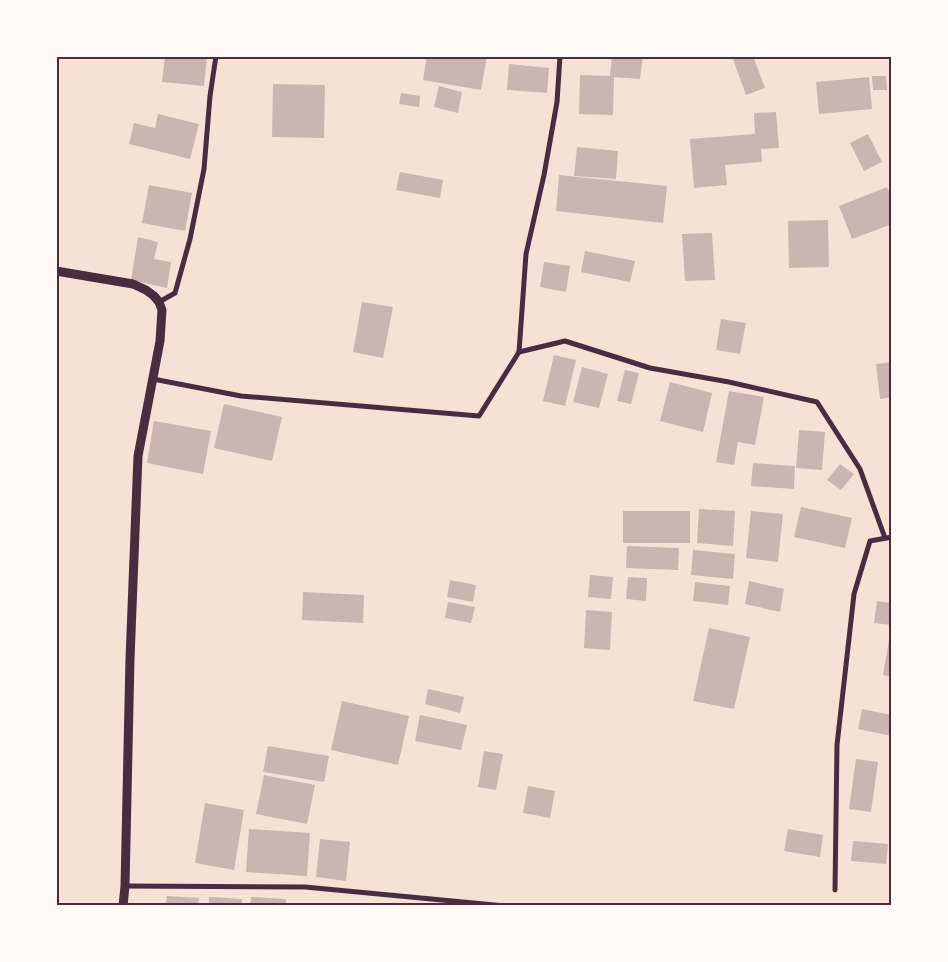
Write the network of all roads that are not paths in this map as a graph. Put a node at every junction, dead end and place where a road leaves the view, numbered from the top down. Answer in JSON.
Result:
{"nodes":[{"id":1,"x":216,"y":56,"type":"edge"},
{"id":2,"x":560,"y":56,"type":"edge"},
{"id":3,"x":56,"y":271,"type":"edge"},
{"id":4,"x":159,"y":302,"type":"junction"},
{"id":5,"x":519,"y":352,"type":"junction"},
{"id":6,"x":154,"y":379,"type":"junction"},
{"id":7,"x":892,"y":537,"type":"edge"},
{"id":8,"x":885,"y":538,"type":"junction"},
{"id":9,"x":125,"y":886,"type":"junction"},
{"id":10,"x":835,"y":890,"type":"dead end"},
{"id":11,"x":123,"y":906,"type":"edge"},
{"id":12,"x":505,"y":906,"type":"edge"}],
"edges":[{"from":1,"to":4,"type":"street"},
{"from":2,"to":5,"type":"street"},
{"from":3,"to":4,"type":"street"},
{"from":4,"to":6,"type":"street"},
{"from":5,"to":6,"type":"street"},
{"from":5,"to":8,"type":"street"},
{"from":6,"to":9,"type":"street"},
{"from":7,"to":8,"type":"street"},
{"from":8,"to":10,"type":"street"},
{"from":9,"to":11,"type":"street"},
{"from":9,"to":12,"type":"street"}]}
